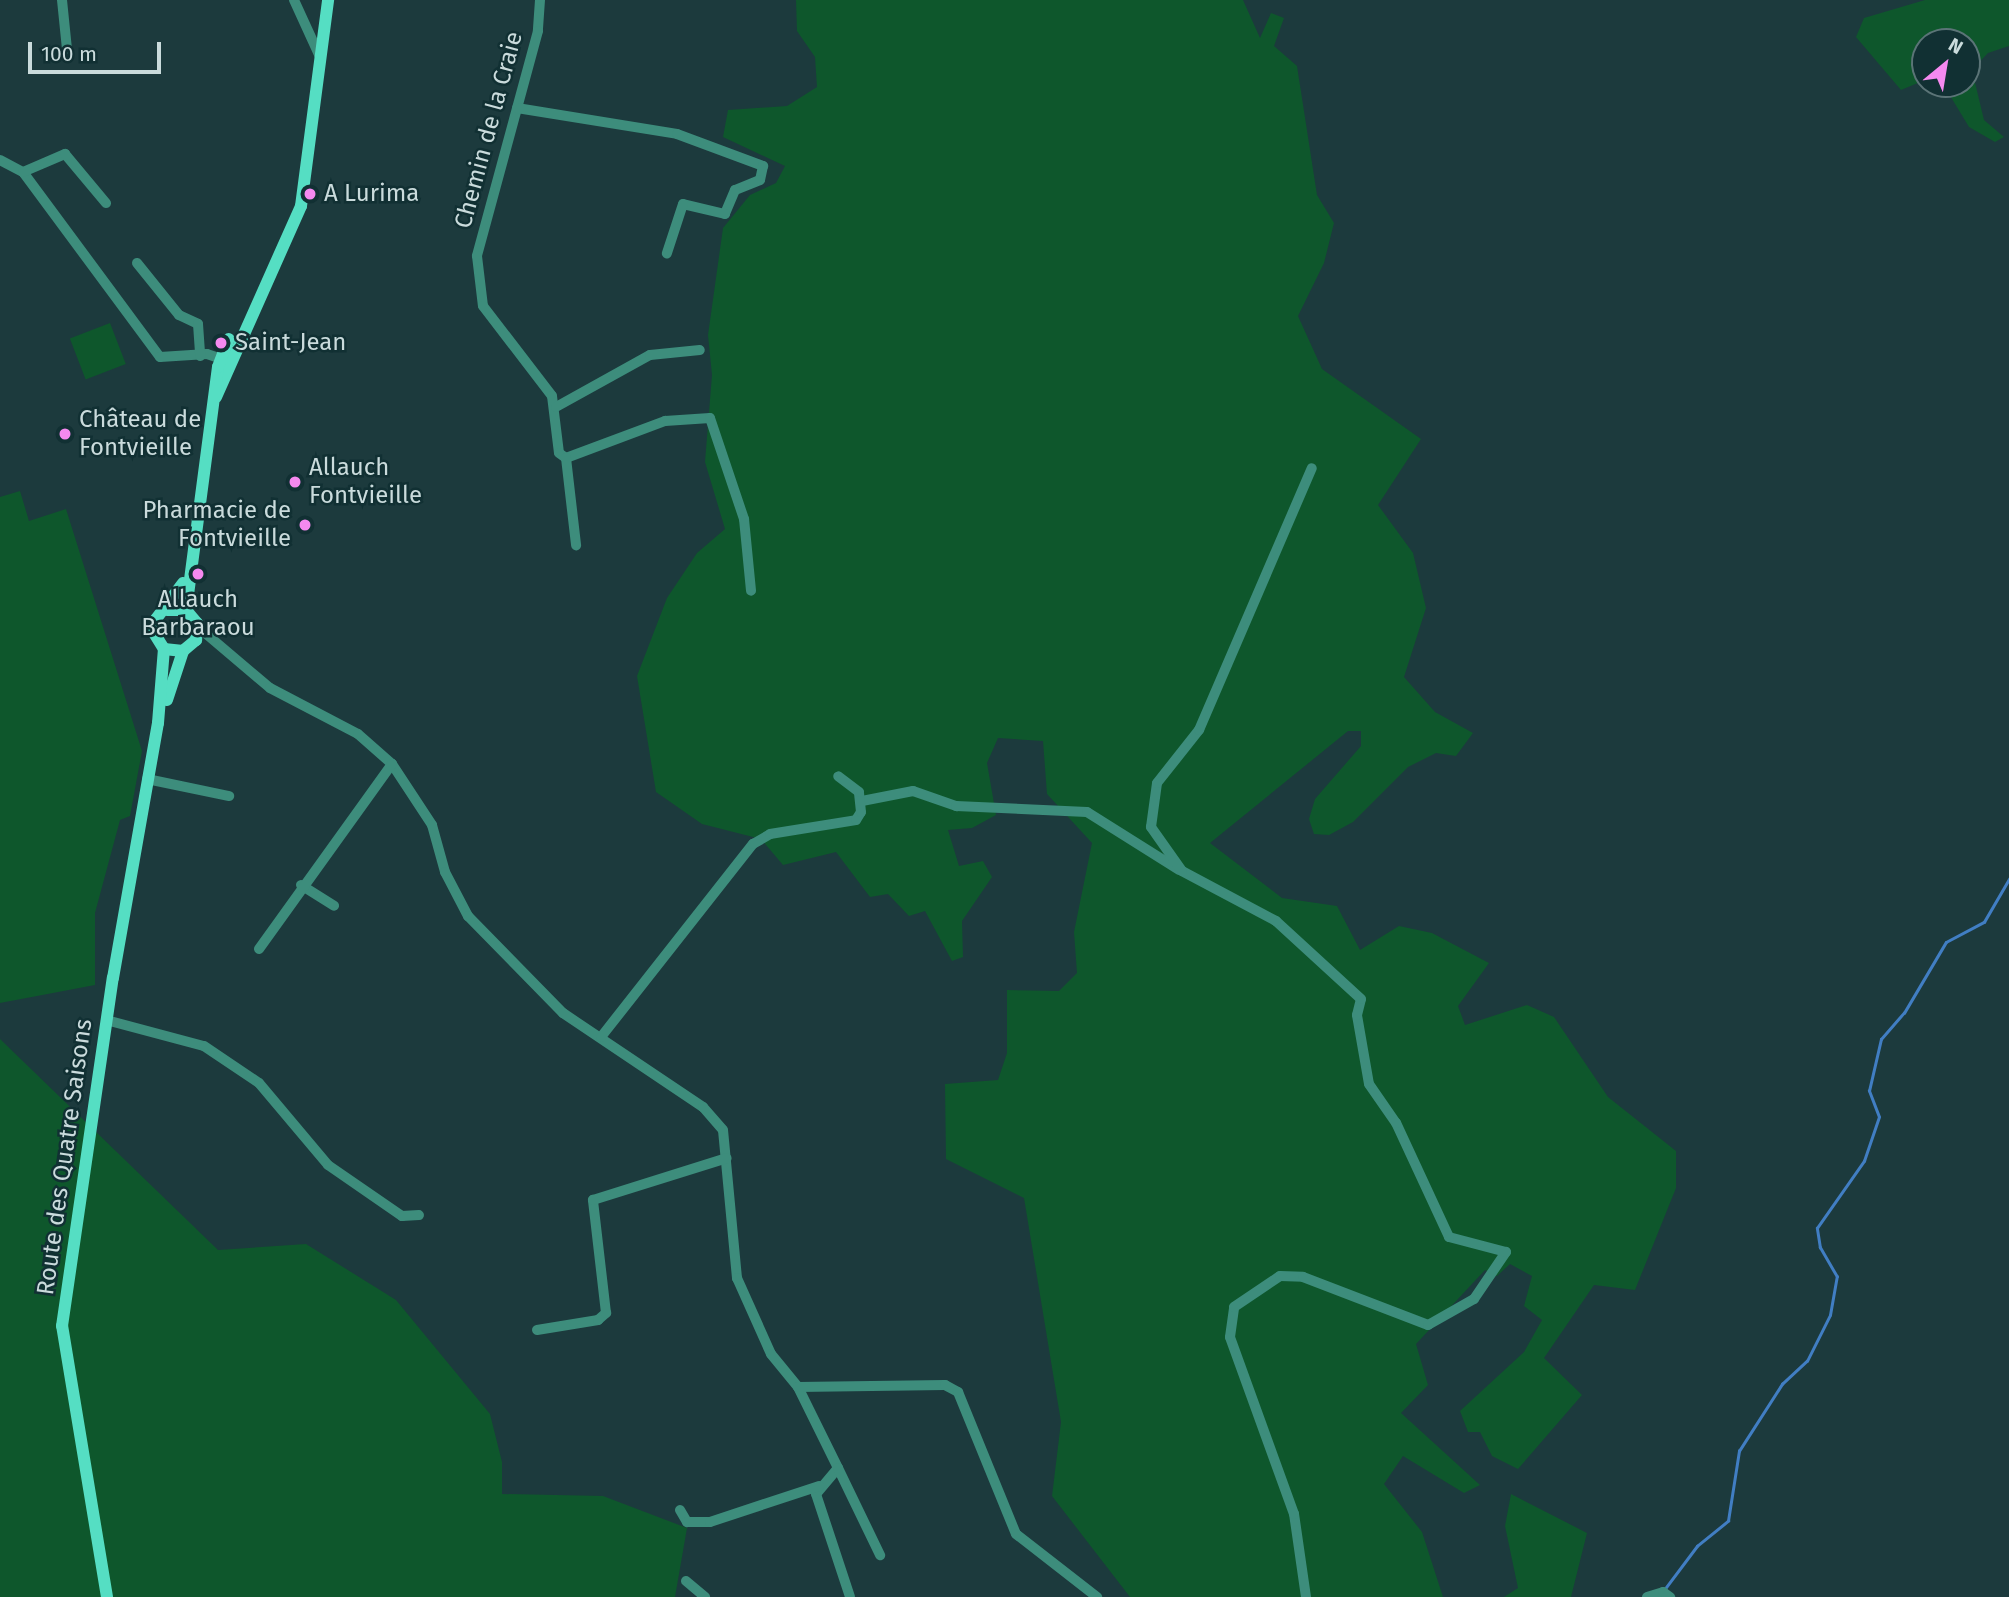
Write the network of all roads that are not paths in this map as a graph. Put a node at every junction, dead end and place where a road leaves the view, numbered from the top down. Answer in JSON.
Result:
{"nodes":[{"id":1,"x":62,"y":0,"type":"edge"},
{"id":2,"x":294,"y":0,"type":"edge"},
{"id":3,"x":328,"y":0,"type":"edge"},
{"id":4,"x":540,"y":0,"type":"edge"},
{"id":5,"x":67,"y":49,"type":"dead end"},
{"id":6,"x":321,"y":59,"type":"junction"},
{"id":7,"x":517,"y":108,"type":"junction"},
{"id":8,"x":0,"y":160,"type":"edge"},
{"id":9,"x":23,"y":172,"type":"junction"},
{"id":10,"x":106,"y":203,"type":"dead end"},
{"id":11,"x":667,"y":253,"type":"dead end"},
{"id":12,"x":137,"y":263,"type":"dead end"},
{"id":13,"x":700,"y":350,"type":"dead end"},
{"id":14,"x":200,"y":356,"type":"junction"},
{"id":15,"x":223,"y":363,"type":"junction"},
{"id":16,"x":556,"y":407,"type":"junction"},
{"id":17,"x":566,"y":458,"type":"junction"},
{"id":18,"x":1312,"y":468,"type":"dead end"},
{"id":19,"x":576,"y":545,"type":"dead end"},
{"id":20,"x":188,"y":571,"type":"junction"},
{"id":21,"x":751,"y":591,"type":"dead end"},
{"id":22,"x":167,"y":610,"type":"junction"},
{"id":23,"x":186,"y":610,"type":"junction"},
{"id":24,"x":198,"y":627,"type":"junction"},
{"id":25,"x":214,"y":642,"type":"junction"},
{"id":26,"x":188,"y":648,"type":"junction"},
{"id":27,"x":164,"y":649,"type":"junction"},
{"id":28,"x":159,"y":723,"type":"junction"},
{"id":29,"x":393,"y":765,"type":"junction"},
{"id":30,"x":838,"y":776,"type":"dead end"},
{"id":31,"x":147,"y":779,"type":"junction"},
{"id":32,"x":229,"y":796,"type":"dead end"},
{"id":33,"x":862,"y":801,"type":"junction"},
{"id":34,"x":1182,"y":871,"type":"junction"},
{"id":35,"x":302,"y":885,"type":"junction"},
{"id":36,"x":334,"y":906,"type":"dead end"},
{"id":37,"x":259,"y":948,"type":"dead end"},
{"id":38,"x":106,"y":1020,"type":"junction"},
{"id":39,"x":601,"y":1037,"type":"junction"},
{"id":40,"x":727,"y":1158,"type":"junction"},
{"id":41,"x":419,"y":1215,"type":"dead end"},
{"id":42,"x":537,"y":1330,"type":"dead end"},
{"id":43,"x":798,"y":1387,"type":"junction"},
{"id":44,"x":838,"y":1468,"type":"junction"},
{"id":45,"x":819,"y":1486,"type":"junction"},
{"id":46,"x":680,"y":1510,"type":"dead end"},
{"id":47,"x":880,"y":1555,"type":"dead end"},
{"id":48,"x":686,"y":1581,"type":"dead end"},
{"id":49,"x":107,"y":1597,"type":"edge"},
{"id":50,"x":705,"y":1597,"type":"edge"},
{"id":51,"x":850,"y":1597,"type":"edge"},
{"id":52,"x":1097,"y":1597,"type":"edge"},
{"id":53,"x":1306,"y":1597,"type":"edge"},
{"id":54,"x":1647,"y":1597,"type":"edge"},
{"id":55,"x":1670,"y":1597,"type":"edge"}],
"edges":[{"from":1,"to":5,"type":"street"},
{"from":2,"to":6,"type":"street"},
{"from":3,"to":6,"type":"main road","name":"Route des Quatre Saisons"},
{"from":4,"to":7,"type":"street","name":"Chemin de la Craie"},
{"from":6,"to":15,"type":"main road","name":"Route des Quatre Saisons"},
{"from":7,"to":11,"type":"street"},
{"from":7,"to":16,"type":"street","name":"Chemin de la Craie"},
{"from":8,"to":9,"type":"street"},
{"from":9,"to":10,"type":"street"},
{"from":9,"to":14,"type":"street"},
{"from":12,"to":14,"type":"street"},
{"from":13,"to":16,"type":"street"},
{"from":14,"to":15,"type":"street"},
{"from":15,"to":20,"type":"main road","name":"Route des Quatre Saisons"},
{"from":16,"to":17,"type":"street"},
{"from":17,"to":19,"type":"street"},
{"from":17,"to":21,"type":"street"},
{"from":18,"to":34,"type":"street"},
{"from":20,"to":22,"type":"main road","name":"Route des Quatre Saisons"},
{"from":20,"to":23,"type":"main road","name":"Route des Quatre Saisons"},
{"from":22,"to":23,"type":"main road"},
{"from":22,"to":27,"type":"main road","name":"Route des Quatre Saisons"},
{"from":23,"to":24,"type":"main road"},
{"from":24,"to":25,"type":"street"},
{"from":24,"to":26,"type":"main road","name":"Route des Quatre Saisons"},
{"from":25,"to":26,"type":"street"},
{"from":25,"to":29,"type":"street"},
{"from":26,"to":27,"type":"main road"},
{"from":26,"to":28,"type":"main road","name":"Route des Quatre Saisons"},
{"from":27,"to":28,"type":"main road","name":"Route des Quatre Saisons"},
{"from":28,"to":31,"type":"main road","name":"Route des Quatre Saisons"},
{"from":29,"to":35,"type":"street"},
{"from":29,"to":39,"type":"street"},
{"from":30,"to":33,"type":"street"},
{"from":31,"to":32,"type":"street"},
{"from":31,"to":38,"type":"main road","name":"Route des Quatre Saisons"},
{"from":33,"to":34,"type":"street"},
{"from":33,"to":39,"type":"street"},
{"from":34,"to":53,"type":"street"},
{"from":35,"to":36,"type":"street"},
{"from":35,"to":37,"type":"street"},
{"from":38,"to":41,"type":"street"},
{"from":38,"to":49,"type":"main road","name":"Route des Quatre Saisons"},
{"from":39,"to":40,"type":"street"},
{"from":40,"to":42,"type":"street"},
{"from":40,"to":43,"type":"street"},
{"from":43,"to":44,"type":"street"},
{"from":43,"to":52,"type":"street"},
{"from":44,"to":45,"type":"street"},
{"from":44,"to":47,"type":"street"},
{"from":45,"to":46,"type":"street"},
{"from":45,"to":51,"type":"street"},
{"from":48,"to":50,"type":"street"},
{"from":54,"to":55,"type":"street"}]}
